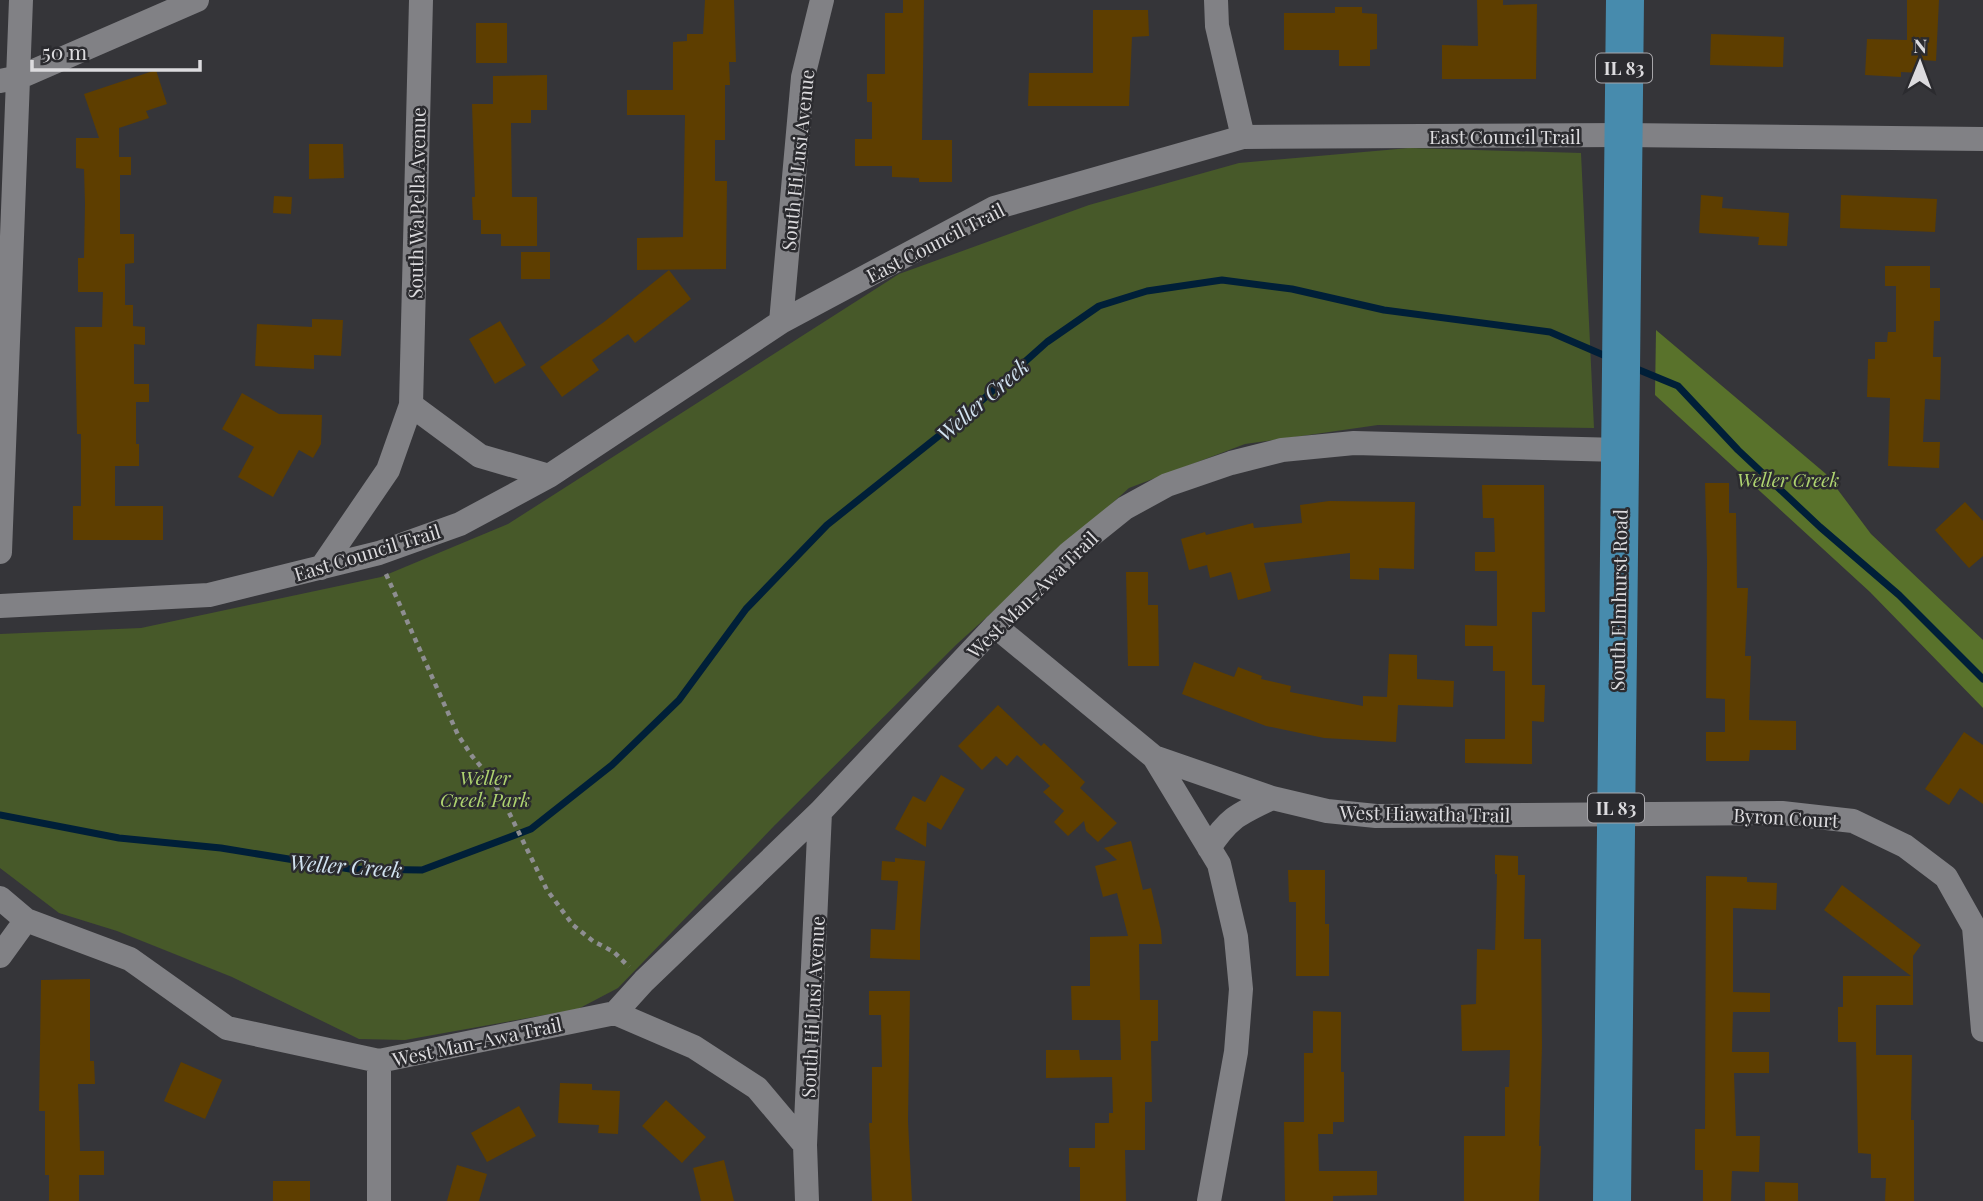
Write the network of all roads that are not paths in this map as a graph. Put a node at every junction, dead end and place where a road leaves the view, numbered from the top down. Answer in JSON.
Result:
{"nodes":[{"id":1,"x":21,"y":0,"type":"edge"},
{"id":2,"x":197,"y":0,"type":"edge"},
{"id":3,"x":421,"y":0,"type":"edge"},
{"id":4,"x":822,"y":0,"type":"edge"},
{"id":5,"x":1216,"y":0,"type":"edge"},
{"id":6,"x":1625,"y":0,"type":"edge"},
{"id":7,"x":10,"y":79,"type":"edge"},
{"id":8,"x":1624,"y":135,"type":"junction"},
{"id":9,"x":1243,"y":137,"type":"junction"},
{"id":10,"x":1983,"y":139,"type":"edge"},
{"id":11,"x":781,"y":322,"type":"junction"},
{"id":12,"x":411,"y":405,"type":"junction"},
{"id":13,"x":1620,"y":432,"type":"junction"},
{"id":14,"x":549,"y":476,"type":"junction"},
{"id":15,"x":0,"y":552,"type":"edge"},
{"id":16,"x":321,"y":568,"type":"junction"},
{"id":17,"x":0,"y":606,"type":"edge"},
{"id":18,"x":995,"y":626,"type":"junction"},
{"id":19,"x":1154,"y":757,"type":"junction"},
{"id":20,"x":1272,"y":799,"type":"junction"},
{"id":21,"x":820,"y":812,"type":"junction"},
{"id":22,"x":1616,"y":816,"type":"junction"},
{"id":23,"x":1209,"y":848,"type":"junction"},
{"id":24,"x":0,"y":898,"type":"edge"},
{"id":25,"x":26,"y":920,"type":"junction"},
{"id":26,"x":0,"y":956,"type":"edge"},
{"id":27,"x":615,"y":1013,"type":"junction"},
{"id":28,"x":1983,"y":1030,"type":"edge"},
{"id":29,"x":379,"y":1061,"type":"junction"},
{"id":30,"x":805,"y":1145,"type":"junction"},
{"id":31,"x":379,"y":1201,"type":"edge"},
{"id":32,"x":807,"y":1201,"type":"edge"},
{"id":33,"x":1209,"y":1201,"type":"edge"},
{"id":34,"x":1612,"y":1201,"type":"edge"}],
"edges":[{"from":1,"to":7,"type":"street"},
{"from":2,"to":7,"type":"street"},
{"from":3,"to":12,"type":"street","name":"South Wa Pella Avenue"},
{"from":4,"to":11,"type":"street","name":"South Hi Lusi Avenue"},
{"from":5,"to":9,"type":"street"},
{"from":6,"to":8,"type":"main road","name":"South Elmhurst Road","number":"IL 83"},
{"from":7,"to":15,"type":"street"},
{"from":8,"to":9,"type":"street","name":"East Council Trail"},
{"from":8,"to":10,"type":"street","name":"East Council Trail"},
{"from":8,"to":13,"type":"main road","name":"South Elmhurst Road","number":"IL 83"},
{"from":9,"to":11,"type":"street","name":"East Council Trail"},
{"from":11,"to":14,"type":"street","name":"East Council Trail"},
{"from":12,"to":14,"type":"street"},
{"from":12,"to":16,"type":"street","name":"South Wa Pella Avenue"},
{"from":13,"to":18,"type":"street","name":"West Man-Awa Trail"},
{"from":13,"to":22,"type":"main road","name":"South Elmhurst Road","number":"IL 83"},
{"from":14,"to":16,"type":"street","name":"East Council Trail"},
{"from":16,"to":17,"type":"street","name":"East Council Trail"},
{"from":18,"to":19,"type":"street","name":"West Hiawatha Trail"},
{"from":18,"to":21,"type":"street","name":"West Man-Awa Trail"},
{"from":19,"to":20,"type":"street","name":"West Hiawatha Trail"},
{"from":19,"to":23,"type":"street"},
{"from":20,"to":22,"type":"street","name":"West Hiawatha Trail"},
{"from":20,"to":23,"type":"street"},
{"from":21,"to":27,"type":"street","name":"West Man-Awa Trail"},
{"from":21,"to":30,"type":"street","name":"South Hi Lusi Avenue"},
{"from":22,"to":28,"type":"street","name":"Byron Court"},
{"from":22,"to":34,"type":"main road","name":"South Elmhurst Road","number":"IL 83"},
{"from":23,"to":33,"type":"street"},
{"from":24,"to":25,"type":"street","name":"West Man-Awa Trail"},
{"from":25,"to":26,"type":"street"},
{"from":25,"to":29,"type":"street","name":"West Man-Awa Trail"},
{"from":27,"to":29,"type":"street","name":"West Man-Awa Trail"},
{"from":27,"to":30,"type":"street"},
{"from":29,"to":31,"type":"street"},
{"from":30,"to":32,"type":"street","name":"South Hi Lusi Avenue"}]}
